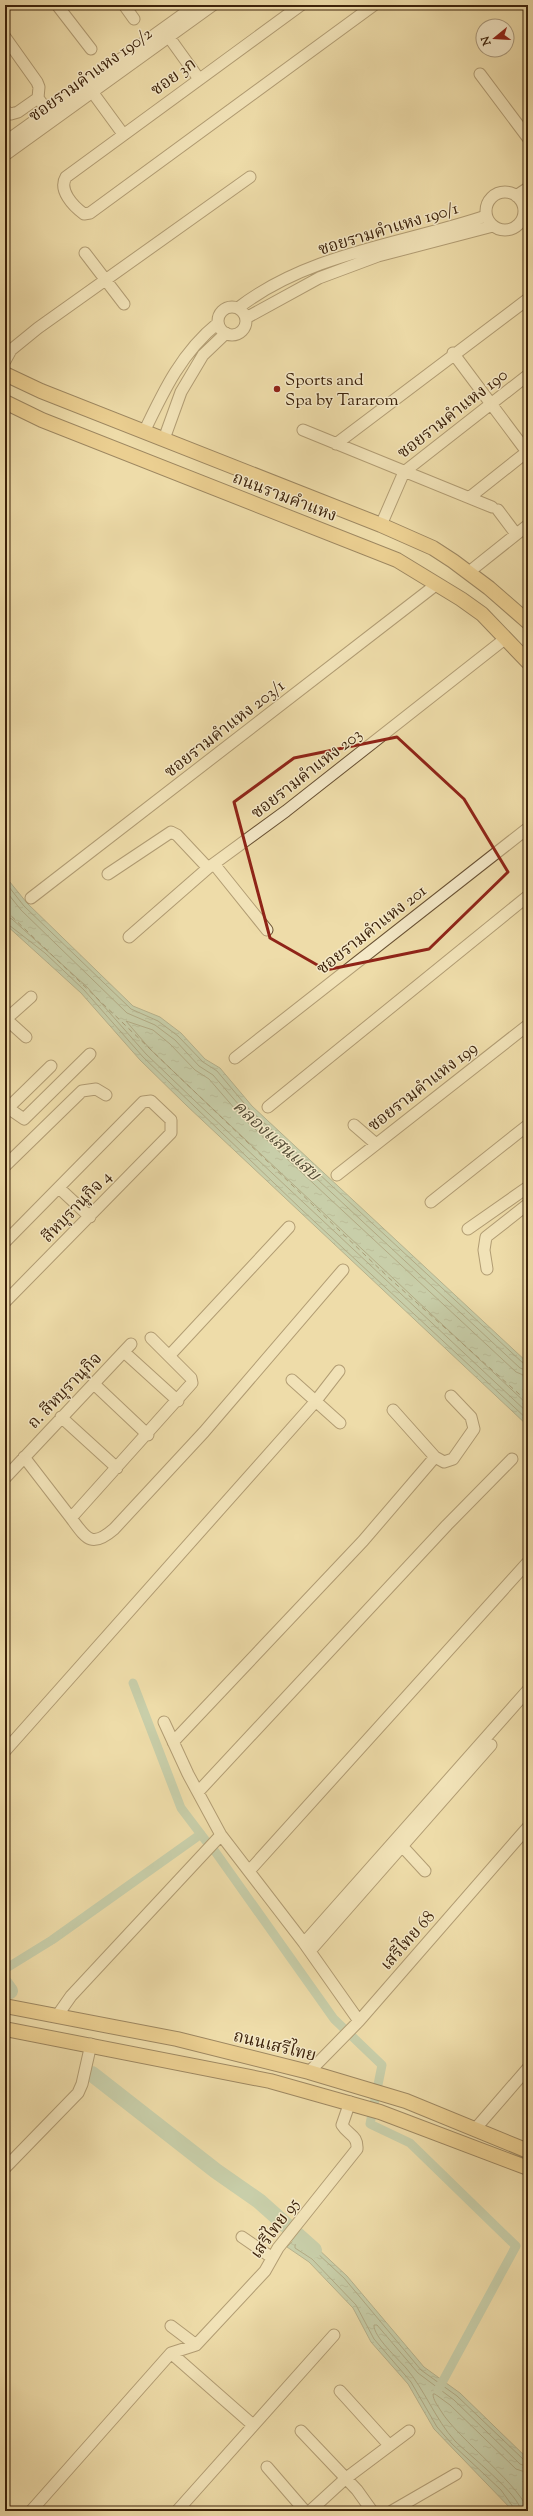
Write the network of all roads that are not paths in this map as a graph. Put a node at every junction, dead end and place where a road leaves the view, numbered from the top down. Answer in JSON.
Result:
{"nodes":[{"id":1,"x":57,"y":5,"type":"edge"},
{"id":2,"x":124,"y":5,"type":"edge"},
{"id":3,"x":196,"y":5,"type":"edge"},
{"id":4,"x":213,"y":5,"type":"edge"},
{"id":5,"x":301,"y":5,"type":"edge"},
{"id":6,"x":374,"y":5,"type":"edge"},
{"id":7,"x":134,"y":20,"type":"dead end"},
{"id":8,"x":166,"y":33,"type":"junction"},
{"id":9,"x":5,"y":37,"type":"edge"},
{"id":10,"x":91,"y":49,"type":"dead end"},
{"id":11,"x":480,"y":74,"type":"dead end"},
{"id":12,"x":199,"y":79,"type":"junction"},
{"id":13,"x":94,"y":93,"type":"junction"},
{"id":14,"x":38,"y":98,"type":"junction"},
{"id":15,"x":5,"y":111,"type":"edge"},
{"id":16,"x":52,"y":116,"type":"junction"},
{"id":17,"x":123,"y":134,"type":"junction"},
{"id":18,"x":528,"y":138,"type":"edge"},
{"id":19,"x":5,"y":142,"type":"edge"},
{"id":20,"x":5,"y":155,"type":"edge"},
{"id":21,"x":250,"y":176,"type":"dead end"},
{"id":22,"x":528,"y":188,"type":"edge"},
{"id":23,"x":516,"y":196,"type":"junction"},
{"id":24,"x":526,"y":205,"type":"edge"},
{"id":25,"x":486,"y":216,"type":"junction"},
{"id":26,"x":493,"y":226,"type":"junction"},
{"id":27,"x":410,"y":242,"type":"junction"},
{"id":28,"x":85,"y":253,"type":"dead end"},
{"id":29,"x":106,"y":280,"type":"junction"},
{"id":30,"x":527,"y":300,"type":"edge"},
{"id":31,"x":124,"y":304,"type":"dead end"},
{"id":32,"x":238,"y":308,"type":"junction"},
{"id":33,"x":246,"y":318,"type":"junction"},
{"id":34,"x":218,"y":323,"type":"junction"},
{"id":35,"x":226,"y":333,"type":"junction"},
{"id":36,"x":193,"y":347,"type":"junction"},
{"id":37,"x":454,"y":353,"type":"junction"},
{"id":38,"x":203,"y":356,"type":"junction"},
{"id":39,"x":5,"y":361,"type":"edge"},
{"id":40,"x":5,"y":374,"type":"edge"},
{"id":41,"x":528,"y":375,"type":"edge"},
{"id":42,"x":5,"y":402,"type":"edge"},
{"id":43,"x":491,"y":403,"type":"junction"},
{"id":44,"x":303,"y":430,"type":"dead end"},
{"id":45,"x":144,"y":432,"type":"junction"},
{"id":46,"x":164,"y":439,"type":"junction"},
{"id":47,"x":336,"y":444,"type":"junction"},
{"id":48,"x":528,"y":451,"type":"edge"},
{"id":49,"x":404,"y":472,"type":"junction"},
{"id":50,"x":470,"y":497,"type":"junction"},
{"id":51,"x":381,"y":525,"type":"junction"},
{"id":52,"x":528,"y":525,"type":"edge"},
{"id":53,"x":516,"y":534,"type":"junction"},
{"id":54,"x":469,"y":572,"type":"junction"},
{"id":55,"x":434,"y":582,"type":"junction"},
{"id":56,"x":402,"y":609,"type":"junction"},
{"id":57,"x":528,"y":621,"type":"edge"},
{"id":58,"x":506,"y":638,"type":"junction"},
{"id":59,"x":328,"y":659,"type":"dead end"},
{"id":60,"x":528,"y":662,"type":"edge"},
{"id":61,"x":528,"y":828,"type":"edge"},
{"id":62,"x":211,"y":866,"type":"junction"},
{"id":63,"x":108,"y":874,"type":"dead end"},
{"id":64,"x":528,"y":896,"type":"edge"},
{"id":65,"x":31,"y":898,"type":"dead end"},
{"id":66,"x":267,"y":930,"type":"dead end"},
{"id":67,"x":129,"y":937,"type":"dead end"},
{"id":68,"x":31,"y":997,"type":"dead end"},
{"id":69,"x":6,"y":1020,"type":"edge"},
{"id":70,"x":528,"y":1025,"type":"edge"},
{"id":71,"x":26,"y":1037,"type":"dead end"},
{"id":72,"x":90,"y":1054,"type":"dead end"},
{"id":73,"x":235,"y":1058,"type":"dead end"},
{"id":74,"x":51,"y":1066,"type":"dead end"},
{"id":75,"x":106,"y":1094,"type":"dead end"},
{"id":76,"x":268,"y":1107,"type":"dead end"},
{"id":77,"x":7,"y":1110,"type":"edge"},
{"id":78,"x":354,"y":1125,"type":"dead end"},
{"id":79,"x":528,"y":1125,"type":"edge"},
{"id":80,"x":376,"y":1144,"type":"junction"},
{"id":81,"x":5,"y":1166,"type":"edge"},
{"id":82,"x":337,"y":1175,"type":"dead end"},
{"id":83,"x":528,"y":1187,"type":"edge"},
{"id":84,"x":59,"y":1188,"type":"junction"},
{"id":85,"x":431,"y":1202,"type":"dead end"},
{"id":86,"x":528,"y":1204,"type":"edge"},
{"id":87,"x":90,"y":1217,"type":"junction"},
{"id":88,"x":289,"y":1227,"type":"dead end"},
{"id":89,"x":468,"y":1229,"type":"dead end"},
{"id":90,"x":5,"y":1242,"type":"edge"},
{"id":91,"x":487,"y":1269,"type":"dead end"},
{"id":92,"x":344,"y":1270,"type":"dead end"},
{"id":93,"x":5,"y":1302,"type":"edge"},
{"id":94,"x":151,"y":1338,"type":"dead end"},
{"id":95,"x":169,"y":1356,"type":"junction"},
{"id":96,"x":339,"y":1371,"type":"dead end"},
{"id":97,"x":292,"y":1380,"type":"dead end"},
{"id":98,"x":94,"y":1384,"type":"junction"},
{"id":99,"x":451,"y":1396,"type":"dead end"},
{"id":100,"x":178,"y":1401,"type":"junction"},
{"id":101,"x":315,"y":1402,"type":"junction"},
{"id":102,"x":393,"y":1410,"type":"dead end"},
{"id":103,"x":61,"y":1417,"type":"junction"},
{"id":104,"x":340,"y":1423,"type":"dead end"},
{"id":105,"x":148,"y":1435,"type":"junction"},
{"id":106,"x":24,"y":1456,"type":"junction"},
{"id":107,"x":436,"y":1458,"type":"junction"},
{"id":108,"x":512,"y":1459,"type":"dead end"},
{"id":109,"x":116,"y":1468,"type":"junction"},
{"id":110,"x":5,"y":1478,"type":"edge"},
{"id":111,"x":71,"y":1518,"type":"junction"},
{"id":112,"x":528,"y":1562,"type":"edge"},
{"id":113,"x":528,"y":1690,"type":"edge"},
{"id":114,"x":164,"y":1722,"type":"dead end"},
{"id":115,"x":173,"y":1742,"type":"junction"},
{"id":116,"x":491,"y":1745,"type":"dead end"},
{"id":117,"x":5,"y":1751,"type":"edge"},
{"id":118,"x":198,"y":1792,"type":"junction"},
{"id":119,"x":528,"y":1827,"type":"edge"},
{"id":120,"x":221,"y":1836,"type":"junction"},
{"id":121,"x":402,"y":1846,"type":"junction"},
{"id":122,"x":250,"y":1870,"type":"junction"},
{"id":123,"x":425,"y":1871,"type":"dead end"},
{"id":124,"x":307,"y":1947,"type":"junction"},
{"id":125,"x":5,"y":2006,"type":"edge"},
{"id":126,"x":5,"y":2015,"type":"edge"},
{"id":127,"x":57,"y":2016,"type":"junction"},
{"id":128,"x":358,"y":2022,"type":"junction"},
{"id":129,"x":5,"y":2029,"type":"edge"},
{"id":130,"x":91,"y":2044,"type":"junction"},
{"id":131,"x":212,"y":2048,"type":"junction"},
{"id":132,"x":528,"y":2068,"type":"edge"},
{"id":133,"x":309,"y":2072,"type":"junction"},
{"id":134,"x":352,"y":2103,"type":"junction"},
{"id":135,"x":476,"y":2128,"type":"junction"},
{"id":136,"x":528,"y":2151,"type":"edge"},
{"id":137,"x":5,"y":2168,"type":"edge"},
{"id":138,"x":528,"y":2168,"type":"edge"},
{"id":139,"x":242,"y":2237,"type":"dead end"},
{"id":140,"x":271,"y":2257,"type":"junction"},
{"id":141,"x":170,"y":2326,"type":"dead end"},
{"id":142,"x":334,"y":2335,"type":"dead end"},
{"id":143,"x":196,"y":2345,"type":"junction"},
{"id":144,"x":171,"y":2353,"type":"junction"},
{"id":145,"x":340,"y":2391,"type":"dead end"},
{"id":146,"x":253,"y":2425,"type":"junction"},
{"id":147,"x":301,"y":2431,"type":"dead end"},
{"id":148,"x":409,"y":2431,"type":"dead end"},
{"id":149,"x":389,"y":2446,"type":"junction"},
{"id":150,"x":267,"y":2467,"type":"dead end"},
{"id":151,"x":456,"y":2474,"type":"dead end"},
{"id":152,"x":345,"y":2479,"type":"junction"},
{"id":153,"x":31,"y":2511,"type":"edge"},
{"id":154,"x":177,"y":2511,"type":"edge"},
{"id":155,"x":305,"y":2511,"type":"edge"},
{"id":156,"x":310,"y":2511,"type":"edge"},
{"id":157,"x":372,"y":2511,"type":"edge"},
{"id":158,"x":392,"y":2511,"type":"edge"}],
"edges":[{"from":1,"to":10,"type":"street"},
{"from":2,"to":7,"type":"street"},
{"from":3,"to":8,"type":"street","name":"ซอยรามคำแหง 190/2"},
{"from":4,"to":8,"type":"street","name":"ซอยรามคำแหง 190/2"},
{"from":5,"to":12,"type":"street","name":"ซอย 3ก"},
{"from":6,"to":17,"type":"street","name":"ซอย 3ก"},
{"from":8,"to":12,"type":"street"},
{"from":8,"to":13,"type":"street","name":"ซอยรามคำแหง 190/2"},
{"from":8,"to":16,"type":"street","name":"ซอยรามคำแหง 190/2"},
{"from":9,"to":14,"type":"street"},
{"from":11,"to":18,"type":"street"},
{"from":12,"to":17,"type":"street","name":"ซอย 3ก"},
{"from":13,"to":16,"type":"street","name":"ซอยรามคำแหง 190/2"},
{"from":13,"to":17,"type":"street"},
{"from":14,"to":15,"type":"street"},
{"from":14,"to":16,"type":"street"},
{"from":16,"to":19,"type":"street","name":"ซอยรามคำแหง 190/2"},
{"from":16,"to":20,"type":"street","name":"ซอยรามคำแหง 190/2"},
{"from":21,"to":29,"type":"street"},
{"from":22,"to":23,"type":"street"},
{"from":23,"to":24,"type":"street","name":"ซอยรามคำแหง 190/1"},
{"from":23,"to":25,"type":"street","name":"ซอยรามคำแหง 190/1"},
{"from":24,"to":26,"type":"street","name":"ซอยรามคำแหง 190/1"},
{"from":25,"to":26,"type":"street","name":"ซอยรามคำแหง 190/1"},
{"from":25,"to":27,"type":"street","name":"ซอยรามคำแหง 190/1"},
{"from":26,"to":27,"type":"street","name":"ซอยรามคำแหง 190/1"},
{"from":27,"to":32,"type":"street","name":"ซอยรามคำแหง 190/1"},
{"from":27,"to":33,"type":"street","name":"ซอยรามคำแหง 190/1"},
{"from":28,"to":29,"type":"street"},
{"from":29,"to":31,"type":"street"},
{"from":29,"to":39,"type":"street"},
{"from":30,"to":37,"type":"street"},
{"from":32,"to":33,"type":"street"},
{"from":32,"to":34,"type":"street","name":"ซอยรามคำแหง 190/1"},
{"from":33,"to":35,"type":"street","name":"ซอยรามคำแหง 190/1"},
{"from":34,"to":35,"type":"street"},
{"from":34,"to":36,"type":"street","name":"ซอยรามคำแหง 190/1"},
{"from":35,"to":38,"type":"street","name":"ซอยรามคำแหง 190/1"},
{"from":36,"to":38,"type":"street"},
{"from":36,"to":45,"type":"street","name":"ซอยรามคำแหง 190/1"},
{"from":37,"to":43,"type":"street"},
{"from":37,"to":47,"type":"street"},
{"from":38,"to":46,"type":"street","name":"ซอยรามคำแหง 190/1"},
{"from":40,"to":45,"type":"main road","name":"ถนนรามคำแหง"},
{"from":41,"to":43,"type":"street","name":"ซอยรามคำแหง 190"},
{"from":42,"to":55,"type":"main road","name":"ถนนรามคำแหง"},
{"from":43,"to":48,"type":"street"},
{"from":43,"to":49,"type":"street","name":"ซอยรามคำแหง 190"},
{"from":44,"to":47,"type":"street"},
{"from":45,"to":46,"type":"main road","name":"ถนนรามคำแหง"},
{"from":46,"to":51,"type":"main road","name":"ถนนรามคำแหง"},
{"from":47,"to":49,"type":"street"},
{"from":48,"to":50,"type":"street"},
{"from":49,"to":50,"type":"street"},
{"from":49,"to":51,"type":"street","name":"ซอยรามคำแหง 190"},
{"from":50,"to":53,"type":"street"},
{"from":51,"to":54,"type":"main road","name":"ถนนรามคำแหง"},
{"from":52,"to":53,"type":"street"},
{"from":53,"to":54,"type":"street"},
{"from":54,"to":57,"type":"main road","name":"ถนนรามคำแหง"},
{"from":55,"to":56,"type":"street","name":"ซอยรามคำแหง 203/1"},
{"from":55,"to":58,"type":"main road","name":"ถนนรามคำแหง"},
{"from":56,"to":59,"type":"street","name":"ซอยรามคำแหง 203/1"},
{"from":56,"to":65,"type":"street","name":"ซอยรามคำแหง 203/1"},
{"from":58,"to":60,"type":"main road","name":"ถนนรามคำแหง"},
{"from":58,"to":62,"type":"street","name":"ซอยรามคำแหง 203"},
{"from":61,"to":73,"type":"street","name":"ซอยรามคำแหง 201"},
{"from":62,"to":63,"type":"street"},
{"from":62,"to":66,"type":"street"},
{"from":62,"to":67,"type":"street","name":"ซอยรามคำแหง 203"},
{"from":64,"to":76,"type":"street"},
{"from":68,"to":69,"type":"street"},
{"from":69,"to":71,"type":"street"},
{"from":70,"to":80,"type":"street","name":"ซอยรามคำแหง 199"},
{"from":72,"to":77,"type":"street"},
{"from":74,"to":77,"type":"street"},
{"from":75,"to":81,"type":"street"},
{"from":78,"to":80,"type":"street"},
{"from":79,"to":85,"type":"street"},
{"from":80,"to":82,"type":"street","name":"ซอยรามคำแหง 199"},
{"from":83,"to":89,"type":"street"},
{"from":84,"to":87,"type":"street"},
{"from":84,"to":87,"type":"street","name":"สีหบุรานุกิจ 4"},
{"from":84,"to":90,"type":"street"},
{"from":86,"to":91,"type":"street"},
{"from":87,"to":93,"type":"street","name":"สีหบุรานุกิจ 4"},
{"from":88,"to":95,"type":"street"},
{"from":92,"to":111,"type":"street"},
{"from":94,"to":95,"type":"street"},
{"from":95,"to":100,"type":"street"},
{"from":96,"to":101,"type":"street"},
{"from":97,"to":101,"type":"street"},
{"from":98,"to":100,"type":"street","name":"ถ. สีหบุรานุกิจ"},
{"from":98,"to":103,"type":"street","name":"ถ. สีหบุรานุกิจ"},
{"from":98,"to":105,"type":"street"},
{"from":99,"to":107,"type":"street"},
{"from":100,"to":105,"type":"street"},
{"from":101,"to":104,"type":"street"},
{"from":101,"to":117,"type":"street"},
{"from":102,"to":107,"type":"street"},
{"from":103,"to":106,"type":"street","name":"ถ. สีหบุรานุกิจ"},
{"from":103,"to":109,"type":"street"},
{"from":105,"to":109,"type":"street"},
{"from":106,"to":110,"type":"street","name":"ถ. สีหบุรานุกิจ"},
{"from":106,"to":111,"type":"street"},
{"from":107,"to":115,"type":"street"},
{"from":108,"to":118,"type":"street"},
{"from":109,"to":111,"type":"street"},
{"from":112,"to":122,"type":"street"},
{"from":113,"to":124,"type":"street"},
{"from":114,"to":115,"type":"street"},
{"from":115,"to":118,"type":"street"},
{"from":116,"to":121,"type":"street"},
{"from":118,"to":120,"type":"street"},
{"from":119,"to":128,"type":"street","name":"เสรีไทย 68"},
{"from":120,"to":122,"type":"street"},
{"from":120,"to":127,"type":"street"},
{"from":121,"to":123,"type":"street"},
{"from":121,"to":124,"type":"street"},
{"from":122,"to":124,"type":"street"},
{"from":124,"to":128,"type":"street"},
{"from":125,"to":127,"type":"main road","name":"ถนนเสรีไทย"},
{"from":126,"to":131,"type":"main road"},
{"from":127,"to":131,"type":"main road","name":"ถนนเสรีไทย"},
{"from":128,"to":133,"type":"street","name":"เสรีไทย 68"},
{"from":129,"to":130,"type":"main road","name":"ถนนเสรีไทย"},
{"from":130,"to":134,"type":"main road","name":"ถนนเสรีไทย"},
{"from":130,"to":137,"type":"street"},
{"from":131,"to":133,"type":"main road","name":"ถนนเสรีไทย"},
{"from":132,"to":135,"type":"street"},
{"from":133,"to":135,"type":"main road","name":"ถนนเสรีไทย"},
{"from":134,"to":138,"type":"main road","name":"ถนนเสรีไทย"},
{"from":134,"to":140,"type":"street","name":"เสรีไทย 95"},
{"from":135,"to":136,"type":"main road","name":"ถนนเสรีไทย"},
{"from":139,"to":140,"type":"street"},
{"from":140,"to":143,"type":"street","name":"เสรีไทย 95"},
{"from":141,"to":143,"type":"street"},
{"from":142,"to":146,"type":"street"},
{"from":143,"to":144,"type":"street","name":"เสรีไทย 95"},
{"from":144,"to":146,"type":"street"},
{"from":144,"to":153,"type":"street"},
{"from":145,"to":149,"type":"street"},
{"from":146,"to":154,"type":"street"},
{"from":147,"to":152,"type":"street"},
{"from":148,"to":149,"type":"street"},
{"from":149,"to":152,"type":"street"},
{"from":150,"to":155,"type":"street"},
{"from":151,"to":158,"type":"street"},
{"from":152,"to":156,"type":"street"},
{"from":152,"to":157,"type":"street"}]}
